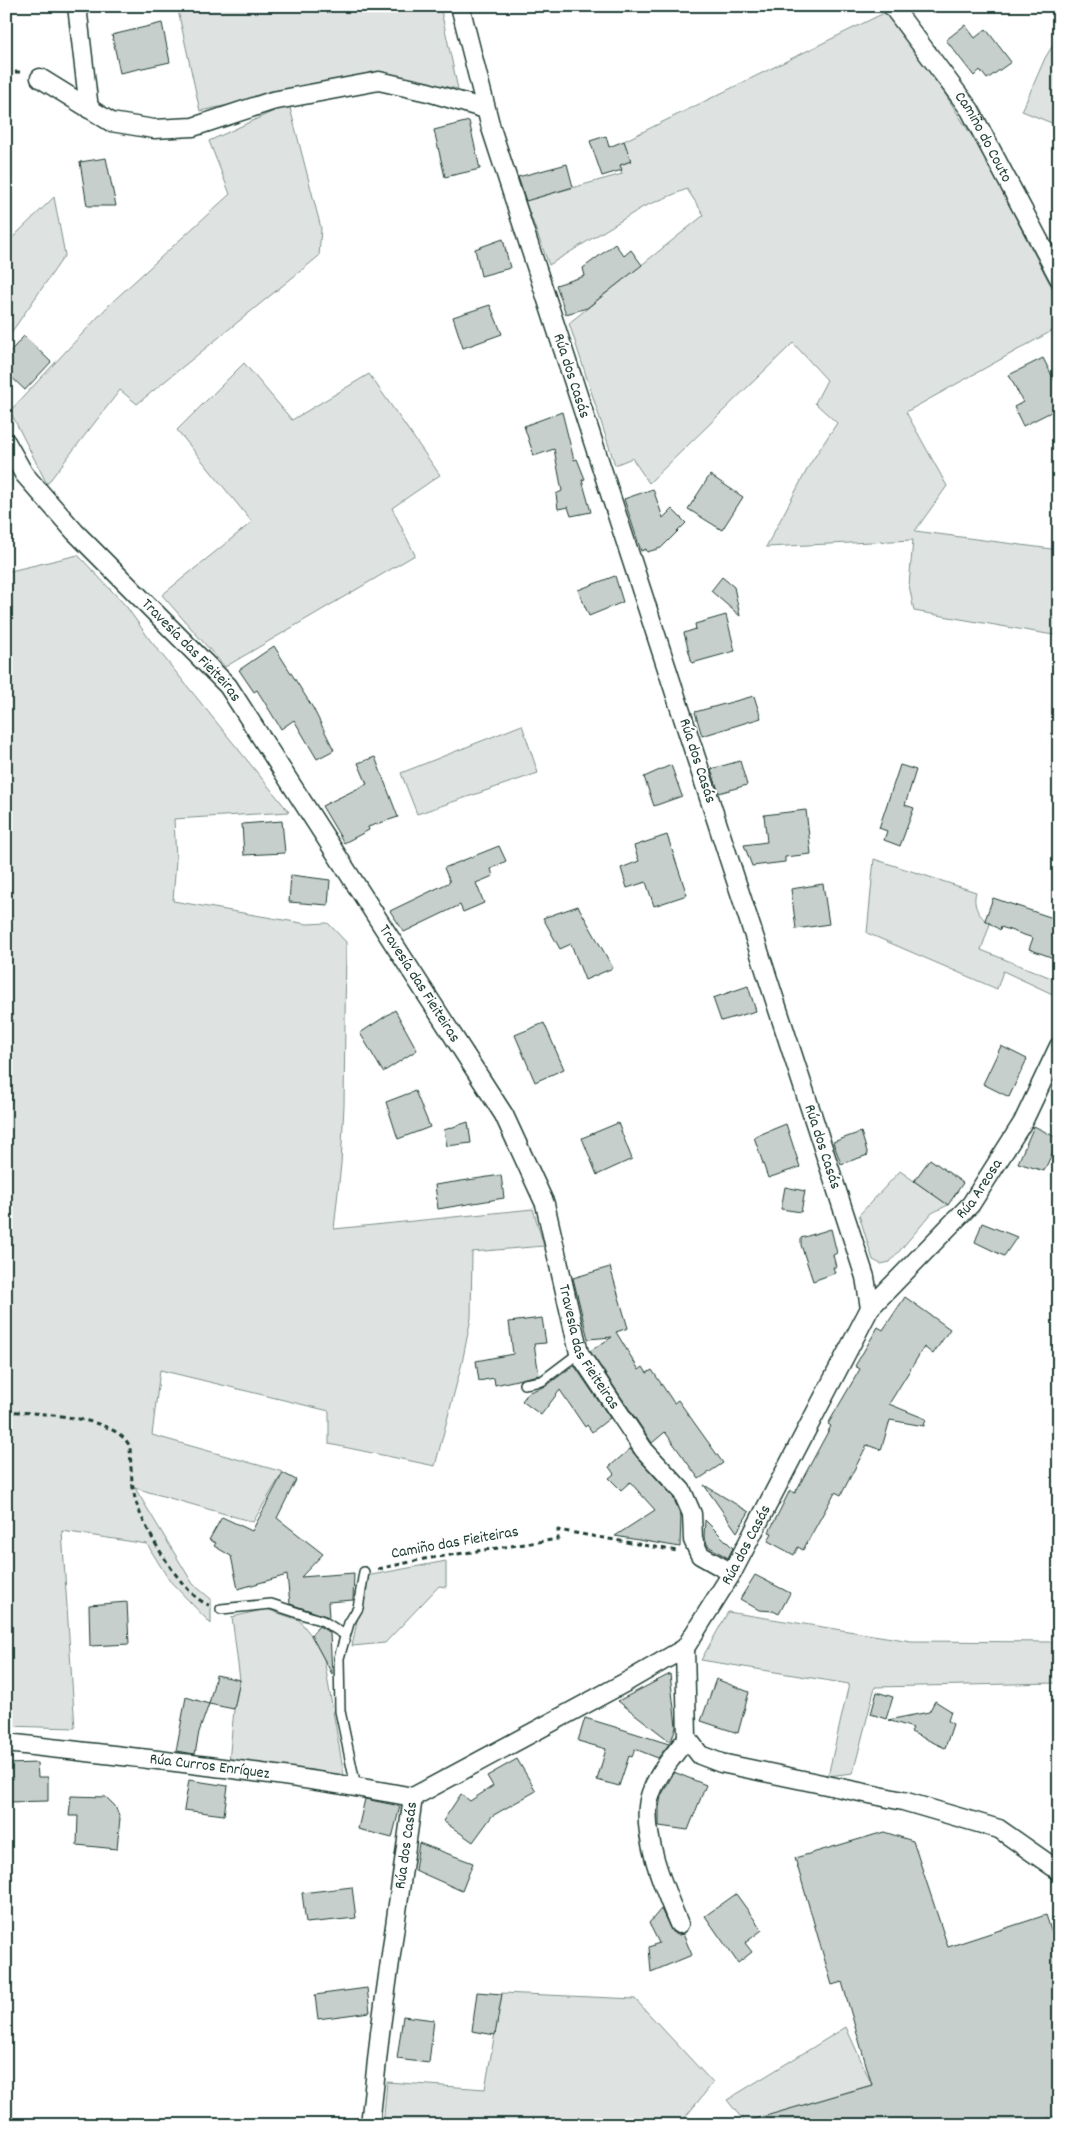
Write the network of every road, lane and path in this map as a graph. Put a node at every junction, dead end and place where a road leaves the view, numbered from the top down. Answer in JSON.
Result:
{"nodes":[{"id":1,"x":77,"y":6,"type":"edge"},
{"id":2,"x":460,"y":6,"type":"edge"},
{"id":3,"x":892,"y":6,"type":"edge"},
{"id":4,"x":40,"y":78,"type":"dead end"},
{"id":5,"x":89,"y":109,"type":"junction"},
{"id":6,"x":485,"y":110,"type":"junction"},
{"id":7,"x":1059,"y":278,"type":"edge"},
{"id":8,"x":6,"y":442,"type":"edge"},
{"id":9,"x":1059,"y":1046,"type":"edge"},
{"id":10,"x":870,"y":1308,"type":"junction"},
{"id":11,"x":579,"y":1353,"type":"junction"},
{"id":12,"x":524,"y":1384,"type":"dead end"},
{"id":13,"x":6,"y":1410,"type":"edge"},
{"id":14,"x":700,"y":1555,"type":"junction"},
{"id":15,"x":364,"y":1572,"type":"joint"},
{"id":16,"x":732,"y":1573,"type":"junction"},
{"id":17,"x":222,"y":1609,"type":"joint"},
{"id":18,"x":345,"y":1636,"type":"junction"},
{"id":19,"x":686,"y":1648,"type":"junction"},
{"id":20,"x":687,"y":1738,"type":"junction"},
{"id":21,"x":6,"y":1743,"type":"edge"},
{"id":22,"x":356,"y":1787,"type":"junction"},
{"id":23,"x":412,"y":1797,"type":"junction"},
{"id":24,"x":1059,"y":1871,"type":"edge"},
{"id":25,"x":679,"y":1924,"type":"dead end"},
{"id":26,"x":370,"y":2125,"type":"edge"}],
"edges":[{"from":1,"to":5,"type":"street"},
{"from":2,"to":6,"type":"street","name":"Rúa dos Casás"},
{"from":3,"to":7,"type":"street","name":"Camiño do Couto"},
{"from":4,"to":5,"type":"street"},
{"from":5,"to":6,"type":"street"},
{"from":6,"to":10,"type":"street","name":"Rúa dos Casás"},
{"from":8,"to":11,"type":"street","name":"Travesía das Fieiteiras"},
{"from":9,"to":10,"type":"street","name":"Rúa Areosa"},
{"from":10,"to":16,"type":"street","name":"Rúa dos Casás"},
{"from":11,"to":12,"type":"lane"},
{"from":11,"to":14,"type":"street","name":"Travesía das Fieiteiras"},
{"from":13,"to":17,"type":"path"},
{"from":14,"to":15,"type":"path","name":"Camiño das Fieiteiras"},
{"from":14,"to":16,"type":"street"},
{"from":15,"to":18,"type":"lane"},
{"from":16,"to":19,"type":"street","name":"Rúa dos Casás"},
{"from":17,"to":18,"type":"lane"},
{"from":18,"to":22,"type":"lane"},
{"from":19,"to":20,"type":"street"},
{"from":19,"to":23,"type":"street","name":"Rúa dos Casás"},
{"from":20,"to":24,"type":"street"},
{"from":20,"to":25,"type":"street"},
{"from":21,"to":22,"type":"street","name":"Rúa Curros Enríquez"},
{"from":22,"to":23,"type":"street","name":"Rúa Curros Enríquez"},
{"from":23,"to":26,"type":"street","name":"Rúa dos Casás"}]}
